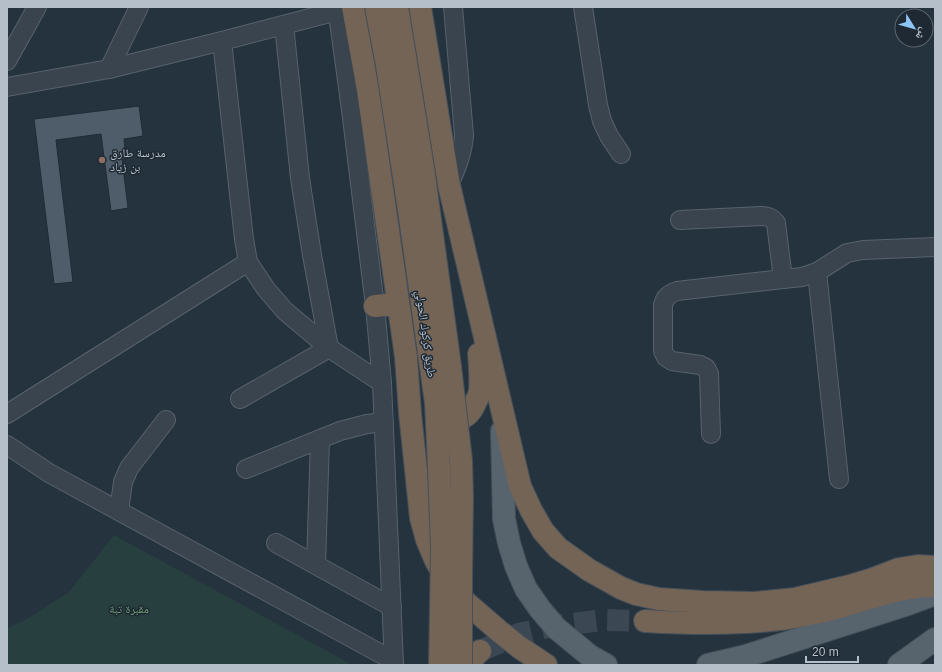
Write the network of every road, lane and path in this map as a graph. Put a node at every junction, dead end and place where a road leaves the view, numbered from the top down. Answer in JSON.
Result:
{"nodes":[{"id":1,"x":37,"y":7,"type":"edge"},
{"id":2,"x":139,"y":7,"type":"edge"},
{"id":3,"x":376,"y":7,"type":"edge"},
{"id":4,"x":397,"y":7,"type":"edge"},
{"id":5,"x":420,"y":7,"type":"edge"},
{"id":6,"x":453,"y":7,"type":"edge"},
{"id":7,"x":583,"y":7,"type":"edge"},
{"id":8,"x":342,"y":8,"type":"edge"},
{"id":9,"x":284,"y":25,"type":"junction"},
{"id":10,"x":222,"y":41,"type":"junction"},
{"id":11,"x":7,"y":61,"type":"edge"},
{"id":12,"x":109,"y":68,"type":"junction"},
{"id":13,"x":7,"y":87,"type":"edge"},
{"id":14,"x":621,"y":154,"type":"dead end"},
{"id":15,"x":449,"y":186,"type":"junction"},
{"id":16,"x":680,"y":220,"type":"dead end"},
{"id":17,"x":935,"y":247,"type":"edge"},
{"id":18,"x":248,"y":262,"type":"junction"},
{"id":19,"x":817,"y":272,"type":"junction"},
{"id":20,"x":783,"y":279,"type":"junction"},
{"id":21,"x":474,"y":290,"type":"junction"},
{"id":22,"x":398,"y":304,"type":"junction"},
{"id":23,"x":375,"y":306,"type":"junction"},
{"id":24,"x":329,"y":348,"type":"junction"},
{"id":25,"x":406,"y":357,"type":"junction"},
{"id":26,"x":382,"y":383,"type":"junction"},
{"id":27,"x":240,"y":399,"type":"dead end"},
{"id":28,"x":501,"y":407,"type":"junction"},
{"id":29,"x":7,"y":414,"type":"edge"},
{"id":30,"x":166,"y":420,"type":"dead end"},
{"id":31,"x":384,"y":422,"type":"junction"},
{"id":32,"x":712,"y":434,"type":"dead end"},
{"id":33,"x":320,"y":439,"type":"junction"},
{"id":34,"x":7,"y":445,"type":"edge"},
{"id":35,"x":246,"y":469,"type":"dead end"},
{"id":36,"x":839,"y":479,"type":"dead end"},
{"id":37,"x":119,"y":511,"type":"junction"},
{"id":38,"x":276,"y":543,"type":"dead end"},
{"id":39,"x":316,"y":565,"type":"junction"},
{"id":40,"x":935,"y":567,"type":"edge"},
{"id":41,"x":935,"y":586,"type":"edge"},
{"id":42,"x":935,"y":594,"type":"edge"},
{"id":43,"x":392,"y":606,"type":"junction"},
{"id":44,"x":645,"y":621,"type":"tunnel mouth"},
{"id":45,"x":935,"y":639,"type":"edge"},
{"id":46,"x":748,"y":660,"type":"edge"},
{"id":47,"x":394,"y":663,"type":"edge"},
{"id":48,"x":440,"y":665,"type":"edge"},
{"id":49,"x":461,"y":665,"type":"edge"},
{"id":50,"x":546,"y":665,"type":"edge"},
{"id":51,"x":606,"y":665,"type":"edge"},
{"id":52,"x":708,"y":665,"type":"edge"},
{"id":53,"x":899,"y":665,"type":"edge"},
{"id":54,"x":924,"y":665,"type":"edge"}],
"edges":[{"from":1,"to":11,"type":"street"},
{"from":2,"to":12,"type":"street"},
{"from":3,"to":48,"type":"highway","name":"طريق كركوك الحولي","bridge":true},
{"from":4,"to":49,"type":"highway","name":"طريق كركوك الحولي","bridge":true},
{"from":5,"to":15,"type":"highway"},
{"from":6,"to":15,"type":"street"},
{"from":7,"to":14,"type":"street"},
{"from":8,"to":9,"type":"street"},
{"from":8,"to":22,"type":"highway"},
{"from":8,"to":23,"type":"street"},
{"from":9,"to":10,"type":"street"},
{"from":9,"to":24,"type":"street"},
{"from":10,"to":12,"type":"street"},
{"from":10,"to":18,"type":"street"},
{"from":12,"to":13,"type":"street"},
{"from":15,"to":21,"type":"highway"},
{"from":16,"to":20,"type":"street"},
{"from":17,"to":19,"type":"street"},
{"from":18,"to":24,"type":"street"},
{"from":18,"to":29,"type":"street"},
{"from":19,"to":20,"type":"street"},
{"from":19,"to":36,"type":"street"},
{"from":20,"to":32,"type":"street"},
{"from":21,"to":25,"type":"highway"},
{"from":21,"to":28,"type":"highway"},
{"from":22,"to":23,"type":"highway"},
{"from":22,"to":25,"type":"highway"},
{"from":23,"to":26,"type":"street"},
{"from":24,"to":26,"type":"street"},
{"from":24,"to":27,"type":"street"},
{"from":25,"to":50,"type":"highway"},
{"from":26,"to":31,"type":"street"},
{"from":28,"to":40,"type":"highway"},
{"from":28,"to":51,"type":"main road"},
{"from":30,"to":37,"type":"street"},
{"from":31,"to":33,"type":"street"},
{"from":31,"to":43,"type":"street"},
{"from":33,"to":35,"type":"street"},
{"from":33,"to":39,"type":"street"},
{"from":34,"to":37,"type":"street"},
{"from":37,"to":47,"type":"street"},
{"from":38,"to":39,"type":"street"},
{"from":39,"to":43,"type":"street"},
{"from":41,"to":44,"type":"highway"},
{"from":42,"to":46,"type":"main road"},
{"from":43,"to":47,"type":"street"},
{"from":45,"to":53,"type":"main road"},
{"from":45,"to":54,"type":"main road"},
{"from":46,"to":52,"type":"main road"}]}
